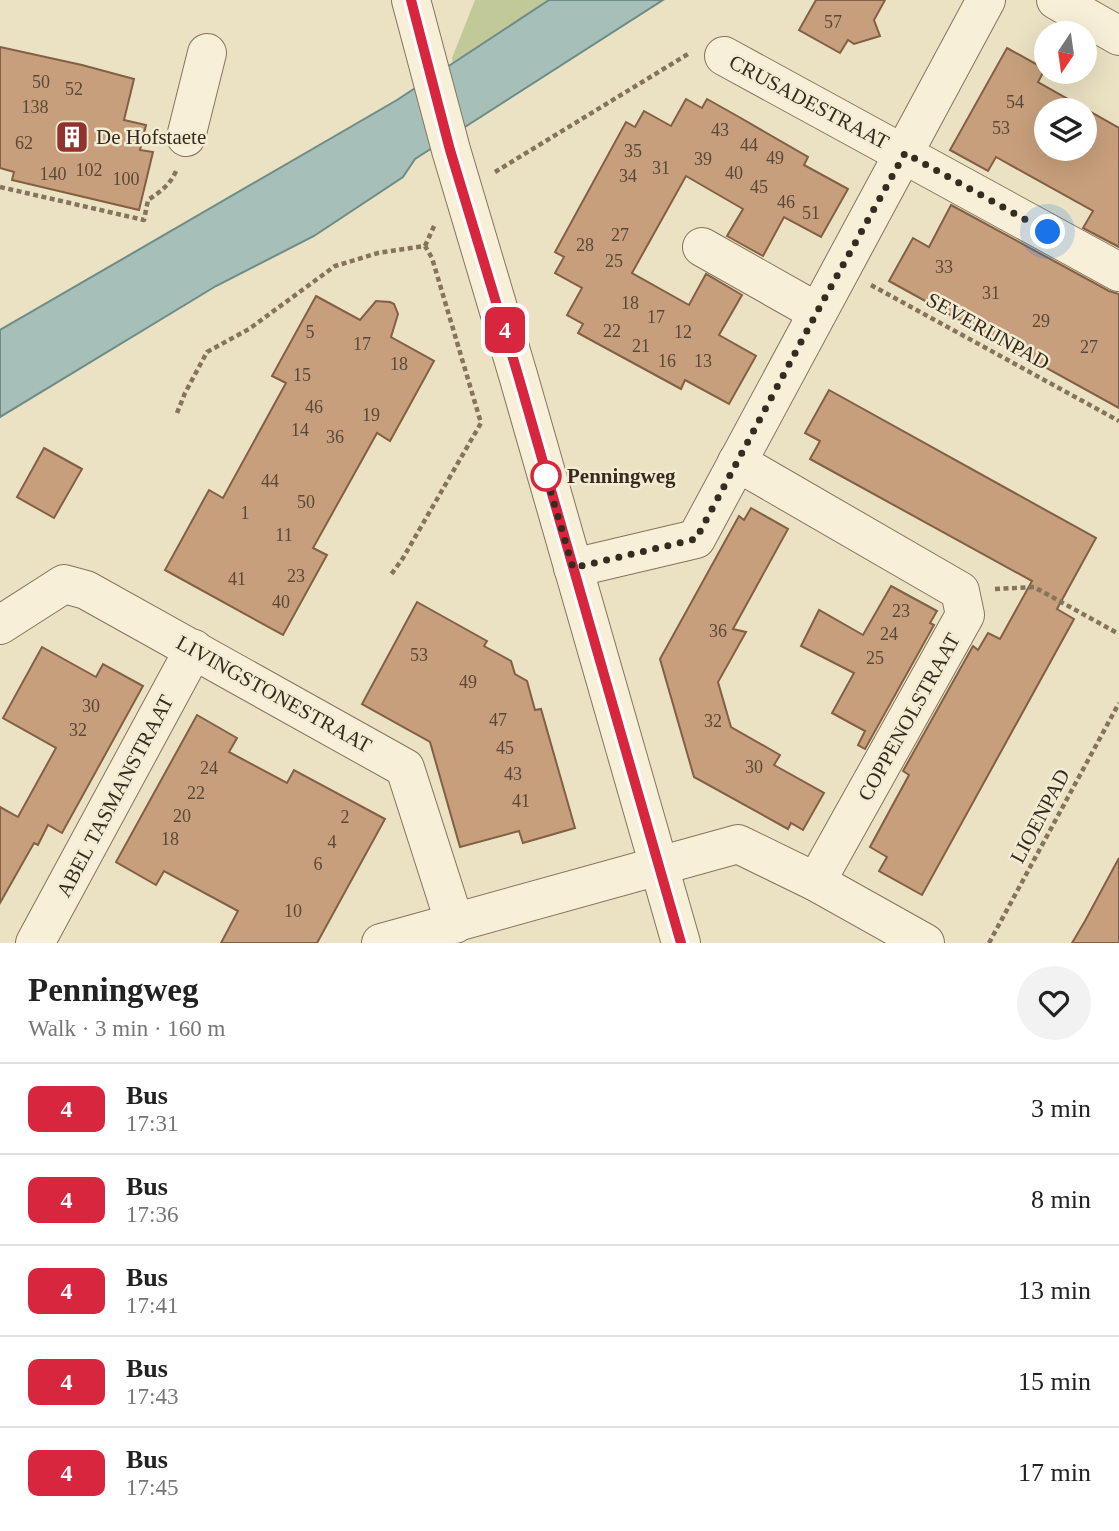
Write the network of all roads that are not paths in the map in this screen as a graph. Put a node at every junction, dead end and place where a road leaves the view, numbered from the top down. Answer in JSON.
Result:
{"nodes":[{"id":1,"x":411,"y":0,"type":"edge"},
{"id":2,"x":986,"y":0,"type":"edge"},
{"id":3,"x":1056,"y":0,"type":"edge"},
{"id":4,"x":1119,"y":36,"type":"edge"},
{"id":5,"x":207,"y":53,"type":"dead end"},
{"id":6,"x":724,"y":56,"type":"road end"},
{"id":7,"x":186,"y":137,"type":"road end"},
{"id":8,"x":905,"y":153,"type":"junction"},
{"id":9,"x":702,"y":247,"type":"dead end"},
{"id":10,"x":1119,"y":272,"type":"edge"},
{"id":11,"x":817,"y":312,"type":"junction"},
{"id":12,"x":737,"y":461,"type":"junction"},
{"id":13,"x":573,"y":568,"type":"junction"},
{"id":14,"x":0,"y":625,"type":"edge"},
{"id":15,"x":194,"y":649,"type":"junction"},
{"id":16,"x":660,"y":866,"type":"junction"},
{"id":17,"x":816,"y":883,"type":"junction"},
{"id":18,"x":455,"y":924,"type":"junction"},
{"id":19,"x":35,"y":943,"type":"edge"},
{"id":20,"x":382,"y":943,"type":"edge"},
{"id":21,"x":681,"y":943,"type":"edge"},
{"id":22,"x":925,"y":943,"type":"edge"}],
"edges":[{"from":1,"to":13,"type":"street"},
{"from":2,"to":8,"type":"street"},
{"from":3,"to":4,"type":"street"},
{"from":5,"to":7,"type":"street"},
{"from":6,"to":8,"type":"street","name":"CRUSADESTRAAT"},
{"from":8,"to":10,"type":"street","name":"CRUSADESTRAAT"},
{"from":8,"to":11,"type":"street"},
{"from":9,"to":11,"type":"street"},
{"from":11,"to":12,"type":"street"},
{"from":12,"to":13,"type":"street"},
{"from":12,"to":17,"type":"street","name":"COPPENOLSTRAAT"},
{"from":13,"to":16,"type":"street"},
{"from":14,"to":15,"type":"street","name":"LIVINGSTONESTRAAT"},
{"from":15,"to":18,"type":"street","name":"LIVINGSTONESTRAAT"},
{"from":15,"to":19,"type":"street","name":"ABEL TASMANSTRAAT"},
{"from":16,"to":17,"type":"street"},
{"from":16,"to":18,"type":"street"},
{"from":16,"to":21,"type":"street"},
{"from":17,"to":22,"type":"street"},
{"from":18,"to":20,"type":"street"}]}
